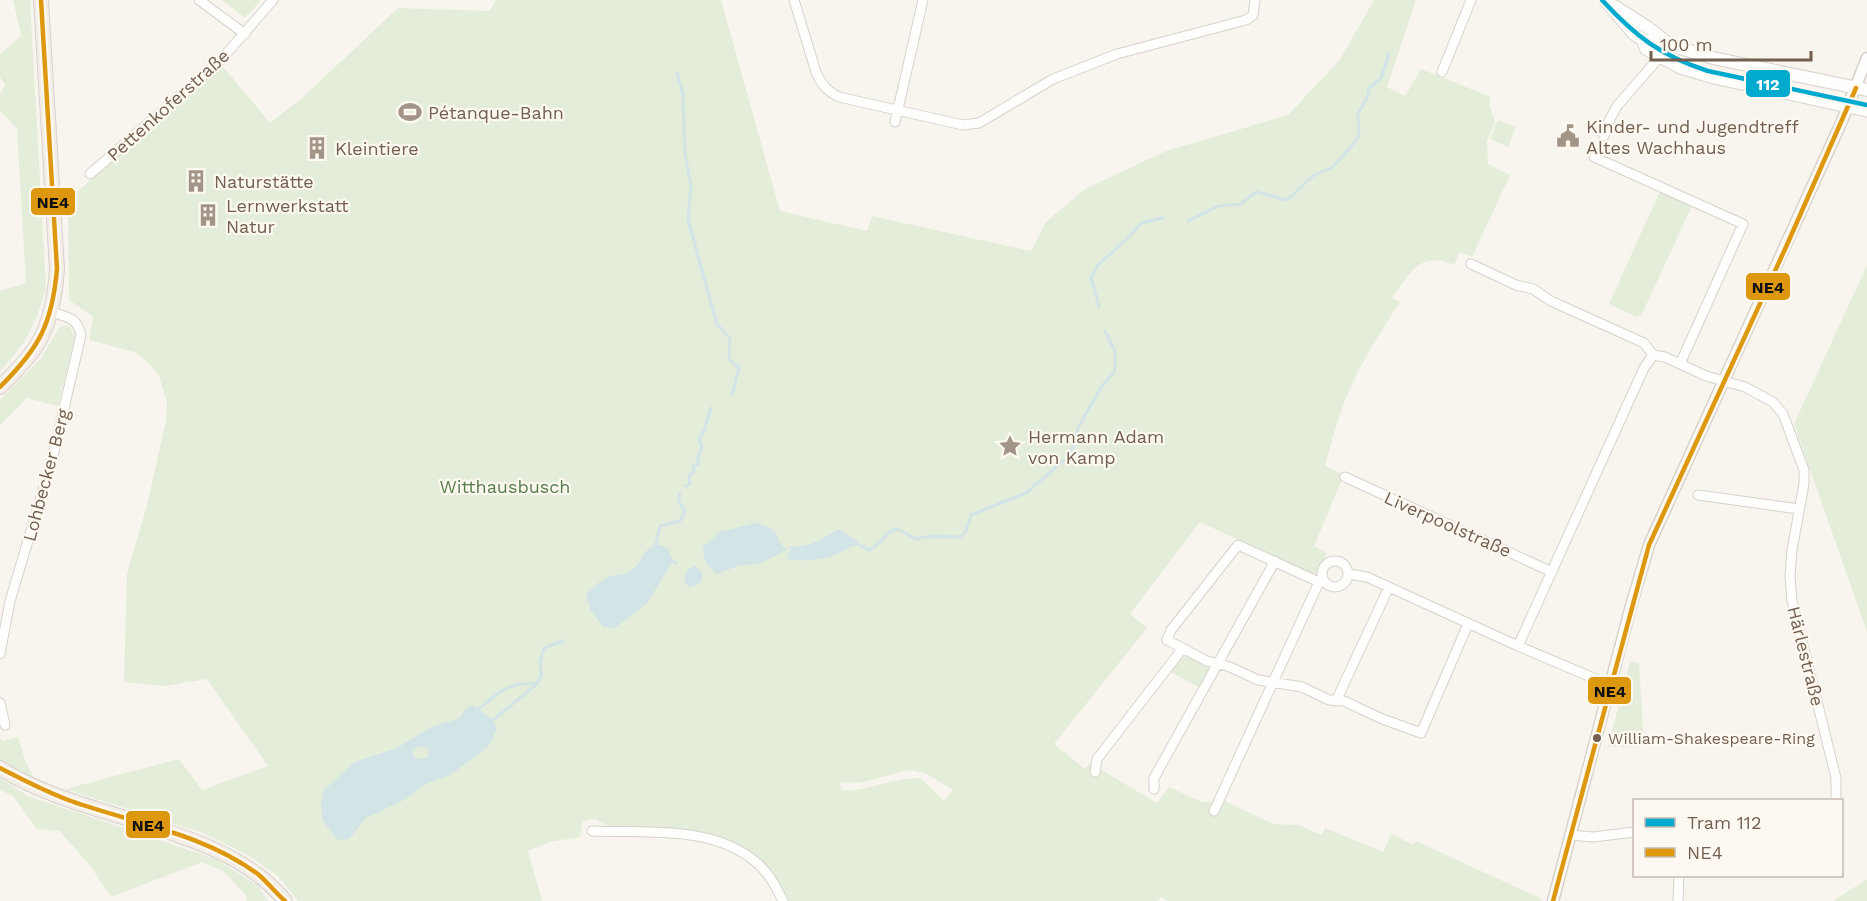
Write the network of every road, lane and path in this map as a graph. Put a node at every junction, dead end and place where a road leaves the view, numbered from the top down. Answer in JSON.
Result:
{"nodes":[{"id":1,"x":41,"y":0,"type":"edge"},
{"id":2,"x":199,"y":0,"type":"edge"},
{"id":3,"x":273,"y":0,"type":"edge"},
{"id":4,"x":794,"y":0,"type":"edge"},
{"id":5,"x":923,"y":0,"type":"edge"},
{"id":6,"x":1255,"y":0,"type":"edge"},
{"id":7,"x":1470,"y":0,"type":"edge"},
{"id":8,"x":1607,"y":2,"type":"edge"},
{"id":9,"x":245,"y":34,"type":"junction"},
{"id":10,"x":1641,"y":40,"type":"junction"},
{"id":11,"x":1670,"y":45,"type":"junction"},
{"id":12,"x":1867,"y":58,"type":"edge"},
{"id":13,"x":1659,"y":59,"type":"junction"},
{"id":14,"x":1442,"y":72,"type":"dead end"},
{"id":15,"x":1861,"y":89,"type":"edge"},
{"id":16,"x":1848,"y":108,"type":"junction"},
{"id":17,"x":898,"y":110,"type":"junction"},
{"id":18,"x":1867,"y":112,"type":"edge"},
{"id":19,"x":895,"y":122,"type":"dead end"},
{"id":20,"x":1604,"y":136,"type":"dead end"},
{"id":21,"x":1594,"y":157,"type":"dead end"},
{"id":22,"x":90,"y":174,"type":"dead end"},
{"id":23,"x":1471,"y":264,"type":"dead end"},
{"id":24,"x":51,"y":312,"type":"junction"},
{"id":25,"x":1653,"y":355,"type":"junction"},
{"id":26,"x":1680,"y":364,"type":"junction"},
{"id":27,"x":1724,"y":381,"type":"junction"},
{"id":28,"x":0,"y":387,"type":"edge"},
{"id":29,"x":1345,"y":477,"type":"dead end"},
{"id":30,"x":1698,"y":495,"type":"dead end"},
{"id":31,"x":1799,"y":509,"type":"junction"},
{"id":32,"x":1275,"y":561,"type":"junction"},
{"id":33,"x":1552,"y":572,"type":"junction"},
{"id":34,"x":1348,"y":574,"type":"junction"},
{"id":35,"x":1321,"y":581,"type":"junction"},
{"id":36,"x":1389,"y":587,"type":"junction"},
{"id":37,"x":1468,"y":624,"type":"junction"},
{"id":38,"x":1518,"y":646,"type":"junction"},
{"id":39,"x":1183,"y":648,"type":"junction"},
{"id":40,"x":0,"y":654,"type":"edge"},
{"id":41,"x":1218,"y":664,"type":"junction"},
{"id":42,"x":1273,"y":682,"type":"junction"},
{"id":43,"x":1610,"y":685,"type":"junction"},
{"id":44,"x":1336,"y":701,"type":"junction"},
{"id":45,"x":0,"y":703,"type":"edge"},
{"id":46,"x":5,"y":725,"type":"dead end"},
{"id":47,"x":0,"y":768,"type":"edge"},
{"id":48,"x":1095,"y":772,"type":"dead end"},
{"id":49,"x":1155,"y":789,"type":"dead end"},
{"id":50,"x":1836,"y":799,"type":"edge"},
{"id":51,"x":1214,"y":811,"type":"dead end"},
{"id":52,"x":592,"y":831,"type":"dead end"},
{"id":53,"x":1633,"y":832,"type":"edge"},
{"id":54,"x":1570,"y":835,"type":"junction"},
{"id":55,"x":1679,"y":877,"type":"edge"},
{"id":56,"x":285,"y":901,"type":"edge"},
{"id":57,"x":783,"y":901,"type":"edge"},
{"id":58,"x":1553,"y":901,"type":"edge"},
{"id":59,"x":1678,"y":901,"type":"edge"}],
"edges":[{"from":1,"to":24,"type":"main road"},
{"from":2,"to":9,"type":"street"},
{"from":3,"to":9,"type":"street","name":"Pettenkoferstraße"},
{"from":4,"to":17,"type":"street"},
{"from":5,"to":17,"type":"street"},
{"from":6,"to":17,"type":"street"},
{"from":7,"to":14,"type":"street"},
{"from":8,"to":10,"type":"main road"},
{"from":8,"to":11,"type":"main road"},
{"from":9,"to":22,"type":"street","name":"Pettenkoferstraße"},
{"from":10,"to":11,"type":"main road"},
{"from":10,"to":13,"type":"street"},
{"from":11,"to":13,"type":"street"},
{"from":11,"to":15,"type":"main road"},
{"from":12,"to":15,"type":"street"},
{"from":13,"to":16,"type":"street"},
{"from":13,"to":20,"type":"street"},
{"from":15,"to":16,"type":"street"},
{"from":16,"to":18,"type":"street"},
{"from":16,"to":27,"type":"street"},
{"from":17,"to":19,"type":"street"},
{"from":21,"to":26,"type":"street"},
{"from":23,"to":25,"type":"street"},
{"from":24,"to":28,"type":"main road"},
{"from":24,"to":40,"type":"street","name":"Lohbecker Berg"},
{"from":25,"to":26,"type":"street"},
{"from":25,"to":33,"type":"street"},
{"from":26,"to":27,"type":"street"},
{"from":27,"to":31,"type":"street","name":"Härlestraße"},
{"from":27,"to":43,"type":"street"},
{"from":29,"to":33,"type":"street","name":"Liverpoolstraße"},
{"from":30,"to":31,"type":"street"},
{"from":31,"to":50,"type":"street","name":"Härlestraße"},
{"from":32,"to":35,"type":"street"},
{"from":32,"to":39,"type":"street"},
{"from":32,"to":41,"type":"street"},
{"from":33,"to":38,"type":"street"},
{"from":34,"to":35,"type":"street"},
{"from":34,"to":35,"type":"street"},
{"from":34,"to":36,"type":"street"},
{"from":35,"to":42,"type":"street"},
{"from":36,"to":37,"type":"street"},
{"from":36,"to":44,"type":"street"},
{"from":37,"to":38,"type":"street"},
{"from":37,"to":44,"type":"street"},
{"from":38,"to":43,"type":"street"},
{"from":39,"to":41,"type":"street"},
{"from":39,"to":48,"type":"street"},
{"from":41,"to":42,"type":"street"},
{"from":41,"to":49,"type":"street"},
{"from":42,"to":44,"type":"street"},
{"from":42,"to":51,"type":"street"},
{"from":43,"to":54,"type":"street"},
{"from":45,"to":46,"type":"street"},
{"from":47,"to":56,"type":"main road"},
{"from":52,"to":57,"type":"street"},
{"from":53,"to":54,"type":"street"},
{"from":54,"to":58,"type":"street"},
{"from":55,"to":59,"type":"street"}]}
